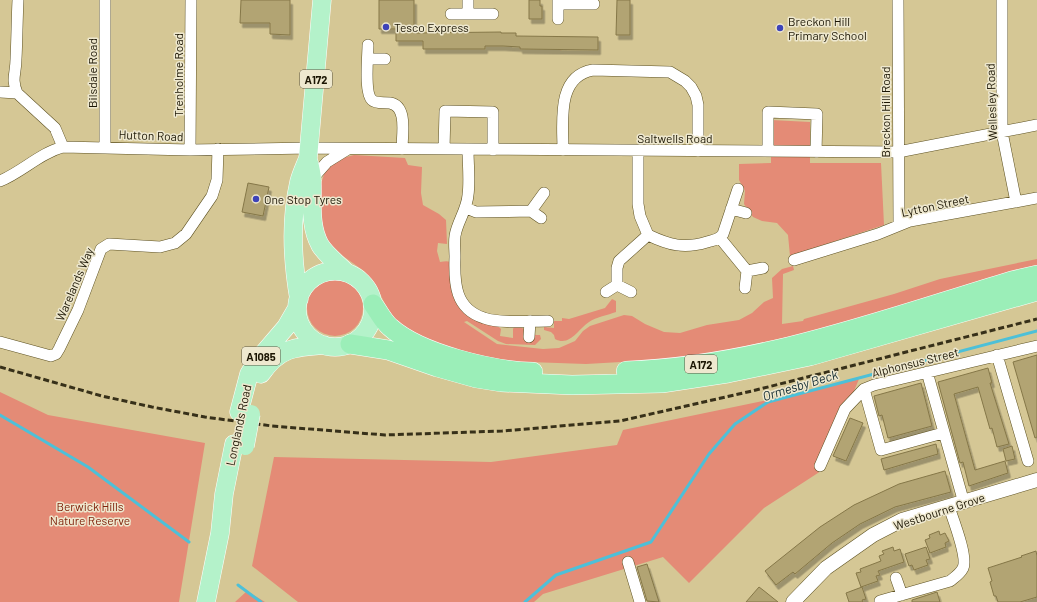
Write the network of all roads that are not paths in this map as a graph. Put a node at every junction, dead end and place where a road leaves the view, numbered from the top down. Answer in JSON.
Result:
{"nodes":[{"id":1,"x":18,"y":0,"type":"edge"},
{"id":2,"x":105,"y":0,"type":"edge"},
{"id":3,"x":191,"y":0,"type":"edge"},
{"id":4,"x":322,"y":0,"type":"edge"},
{"id":5,"x":468,"y":0,"type":"edge"},
{"id":6,"x":898,"y":0,"type":"edge"},
{"id":7,"x":1002,"y":0,"type":"edge"},
{"id":8,"x":558,"y":2,"type":"edge"},
{"id":9,"x":594,"y":4,"type":"dead end"},
{"id":10,"x":451,"y":14,"type":"dead end"},
{"id":11,"x":468,"y":14,"type":"junction"},
{"id":12,"x":493,"y":14,"type":"dead end"},
{"id":13,"x":558,"y":19,"type":"dead end"},
{"id":14,"x":368,"y":45,"type":"dead end"},
{"id":15,"x":385,"y":58,"type":"dead end"},
{"id":16,"x":368,"y":59,"type":"junction"},
{"id":17,"x":0,"y":92,"type":"edge"},
{"id":18,"x":17,"y":93,"type":"junction"},
{"id":19,"x":1037,"y":125,"type":"edge"},
{"id":20,"x":1002,"y":132,"type":"junction"},
{"id":21,"x":63,"y":147,"type":"junction"},
{"id":22,"x":105,"y":147,"type":"junction"},
{"id":23,"x":349,"y":148,"type":"junction"},
{"id":24,"x":218,"y":149,"type":"junction"},
{"id":25,"x":402,"y":149,"type":"junction"},
{"id":26,"x":444,"y":149,"type":"junction"},
{"id":27,"x":468,"y":149,"type":"junction"},
{"id":28,"x":190,"y":150,"type":"junction"},
{"id":29,"x":493,"y":150,"type":"junction"},
{"id":30,"x":563,"y":150,"type":"junction"},
{"id":31,"x":638,"y":151,"type":"junction"},
{"id":32,"x":698,"y":151,"type":"junction"},
{"id":33,"x":768,"y":151,"type":"junction"},
{"id":34,"x":816,"y":152,"type":"junction"},
{"id":35,"x":898,"y":152,"type":"junction"},
{"id":36,"x":309,"y":153,"type":"junction"},
{"id":37,"x":312,"y":179,"type":"junction"},
{"id":38,"x":0,"y":181,"type":"edge"},
{"id":39,"x":738,"y":189,"type":"dead end"},
{"id":40,"x":544,"y":193,"type":"dead end"},
{"id":41,"x":1037,"y":198,"type":"edge"},
{"id":42,"x":1016,"y":202,"type":"junction"},
{"id":43,"x":466,"y":208,"type":"junction"},
{"id":44,"x":731,"y":209,"type":"junction"},
{"id":45,"x":531,"y":211,"type":"junction"},
{"id":46,"x":746,"y":213,"type":"dead end"},
{"id":47,"x":541,"y":218,"type":"dead end"},
{"id":48,"x":899,"y":225,"type":"junction"},
{"id":49,"x":648,"y":235,"type":"junction"},
{"id":50,"x":720,"y":238,"type":"junction"},
{"id":51,"x":794,"y":260,"type":"dead end"},
{"id":52,"x":763,"y":268,"type":"dead end"},
{"id":53,"x":747,"y":271,"type":"junction"},
{"id":54,"x":346,"y":272,"type":"junction"},
{"id":55,"x":1037,"y":275,"type":"edge"},
{"id":56,"x":617,"y":285,"type":"junction"},
{"id":57,"x":745,"y":288,"type":"dead end"},
{"id":58,"x":1037,"y":291,"type":"edge"},
{"id":59,"x":606,"y":292,"type":"dead end"},
{"id":60,"x":632,"y":292,"type":"dead end"},
{"id":61,"x":298,"y":304,"type":"junction"},
{"id":62,"x":373,"y":304,"type":"junction"},
{"id":63,"x":530,"y":321,"type":"junction"},
{"id":64,"x":548,"y":321,"type":"dead end"},
{"id":65,"x":529,"y":337,"type":"dead end"},
{"id":66,"x":0,"y":342,"type":"edge"},
{"id":67,"x":350,"y":344,"type":"junction"},
{"id":68,"x":324,"y":345,"type":"junction"},
{"id":69,"x":1037,"y":346,"type":"edge"},
{"id":70,"x":998,"y":355,"type":"junction"},
{"id":71,"x":927,"y":372,"type":"junction"},
{"id":72,"x":864,"y":389,"type":"junction"},
{"id":73,"x":245,"y":413,"type":"junction"},
{"id":74,"x":943,"y":433,"type":"junction"},
{"id":75,"x":1028,"y":461,"type":"dead end"},
{"id":76,"x":820,"y":466,"type":"dead end"},
{"id":77,"x":1037,"y":480,"type":"edge"},
{"id":78,"x":964,"y":503,"type":"junction"},
{"id":79,"x":949,"y":507,"type":"junction"},
{"id":80,"x":628,"y":562,"type":"dead end"},
{"id":81,"x":896,"y":578,"type":"dead end"},
{"id":82,"x":902,"y":595,"type":"junction"},
{"id":83,"x":880,"y":601,"type":"edge"},
{"id":84,"x":206,"y":602,"type":"edge"},
{"id":85,"x":640,"y":602,"type":"edge"},
{"id":86,"x":793,"y":602,"type":"edge"}],
"edges":[{"from":1,"to":18,"type":"street"},
{"from":2,"to":22,"type":"street","name":"Bilsdale Road"},
{"from":3,"to":28,"type":"street","name":"Trenholme Road"},
{"from":4,"to":36,"type":"main road","number":"A172"},
{"from":5,"to":11,"type":"street"},
{"from":6,"to":35,"type":"street","name":"Breckon Hill Road"},
{"from":7,"to":20,"type":"street","name":"Wellesley Road"},
{"from":8,"to":9,"type":"street"},
{"from":8,"to":13,"type":"street"},
{"from":10,"to":11,"type":"street"},
{"from":11,"to":12,"type":"street"},
{"from":14,"to":16,"type":"street"},
{"from":15,"to":16,"type":"street"},
{"from":16,"to":25,"type":"street"},
{"from":17,"to":18,"type":"street"},
{"from":18,"to":21,"type":"street"},
{"from":19,"to":20,"type":"street","name":"Saltwells Road"},
{"from":20,"to":35,"type":"street","name":"Saltwells Road"},
{"from":20,"to":42,"type":"street","name":"Wellesley Road"},
{"from":21,"to":22,"type":"street","name":"Hutton Road"},
{"from":21,"to":38,"type":"street","name":"Hutton Road"},
{"from":22,"to":28,"type":"street","name":"Hutton Road"},
{"from":23,"to":25,"type":"street","name":"Saltwells Road"},
{"from":23,"to":36,"type":"street","name":"Saltwells Road"},
{"from":23,"to":37,"type":"street"},
{"from":24,"to":28,"type":"street","name":"Hutton Road"},
{"from":24,"to":36,"type":"street","name":"Hutton Road"},
{"from":24,"to":66,"type":"street","name":"Warelands Way"},
{"from":25,"to":26,"type":"street","name":"Saltwells Road"},
{"from":26,"to":27,"type":"street","name":"Saltwells Road"},
{"from":26,"to":29,"type":"street"},
{"from":27,"to":29,"type":"street","name":"Saltwells Road"},
{"from":27,"to":43,"type":"street"},
{"from":29,"to":30,"type":"street","name":"Saltwells Road"},
{"from":30,"to":31,"type":"street","name":"Saltwells Road"},
{"from":30,"to":32,"type":"street"},
{"from":31,"to":32,"type":"street","name":"Saltwells Road"},
{"from":31,"to":49,"type":"street"},
{"from":32,"to":33,"type":"street","name":"Saltwells Road"},
{"from":33,"to":34,"type":"street","name":"Saltwells Road"},
{"from":33,"to":34,"type":"street"},
{"from":34,"to":35,"type":"street","name":"Saltwells Road"},
{"from":35,"to":48,"type":"street","name":"Breckon Hill Road"},
{"from":36,"to":37,"type":"main road","number":"A172"},
{"from":36,"to":61,"type":"main road","number":"A172"},
{"from":37,"to":54,"type":"main road","number":"A172"},
{"from":39,"to":44,"type":"street"},
{"from":40,"to":45,"type":"street"},
{"from":41,"to":42,"type":"street","name":"Lytton Street"},
{"from":42,"to":48,"type":"street","name":"Lytton Street"},
{"from":43,"to":45,"type":"street"},
{"from":43,"to":63,"type":"street"},
{"from":44,"to":46,"type":"street"},
{"from":44,"to":50,"type":"street"},
{"from":45,"to":47,"type":"street"},
{"from":48,"to":51,"type":"street","name":"Lytton Street"},
{"from":49,"to":50,"type":"street"},
{"from":49,"to":56,"type":"street"},
{"from":50,"to":53,"type":"street"},
{"from":52,"to":53,"type":"street"},
{"from":53,"to":57,"type":"street"},
{"from":54,"to":61,"type":"main road","name":"Longlands Road"},
{"from":54,"to":62,"type":"main road"},
{"from":55,"to":62,"type":"highway","number":"A172"},
{"from":56,"to":59,"type":"street"},
{"from":56,"to":60,"type":"street"},
{"from":58,"to":67,"type":"highway","number":"A172"},
{"from":61,"to":68,"type":"main road"},
{"from":61,"to":73,"type":"main road","name":"Longlands Road","number":"A1085"},
{"from":62,"to":67,"type":"main road"},
{"from":63,"to":64,"type":"street"},
{"from":63,"to":65,"type":"street"},
{"from":67,"to":68,"type":"main road","name":"Longlands Road"},
{"from":68,"to":73,"type":"main road","name":"Longlands Road","number":"A1085"},
{"from":69,"to":70,"type":"street","name":"Alphonsus Street"},
{"from":70,"to":71,"type":"street","name":"Alphonsus Street"},
{"from":70,"to":75,"type":"street"},
{"from":71,"to":72,"type":"street","name":"Alphonsus Street"},
{"from":71,"to":74,"type":"street"},
{"from":72,"to":74,"type":"street"},
{"from":72,"to":76,"type":"street","name":"Alphonsus Street"},
{"from":73,"to":84,"type":"main road","name":"Longlands Road","number":"A1085","bridge":true},
{"from":74,"to":78,"type":"street"},
{"from":77,"to":78,"type":"street","name":"Westbourne Grove"},
{"from":78,"to":79,"type":"street","name":"Westbourne Grove"},
{"from":79,"to":82,"type":"street"},
{"from":79,"to":86,"type":"street","name":"Westbourne Grove"},
{"from":80,"to":85,"type":"street"},
{"from":81,"to":82,"type":"street"},
{"from":82,"to":83,"type":"street"}]}
